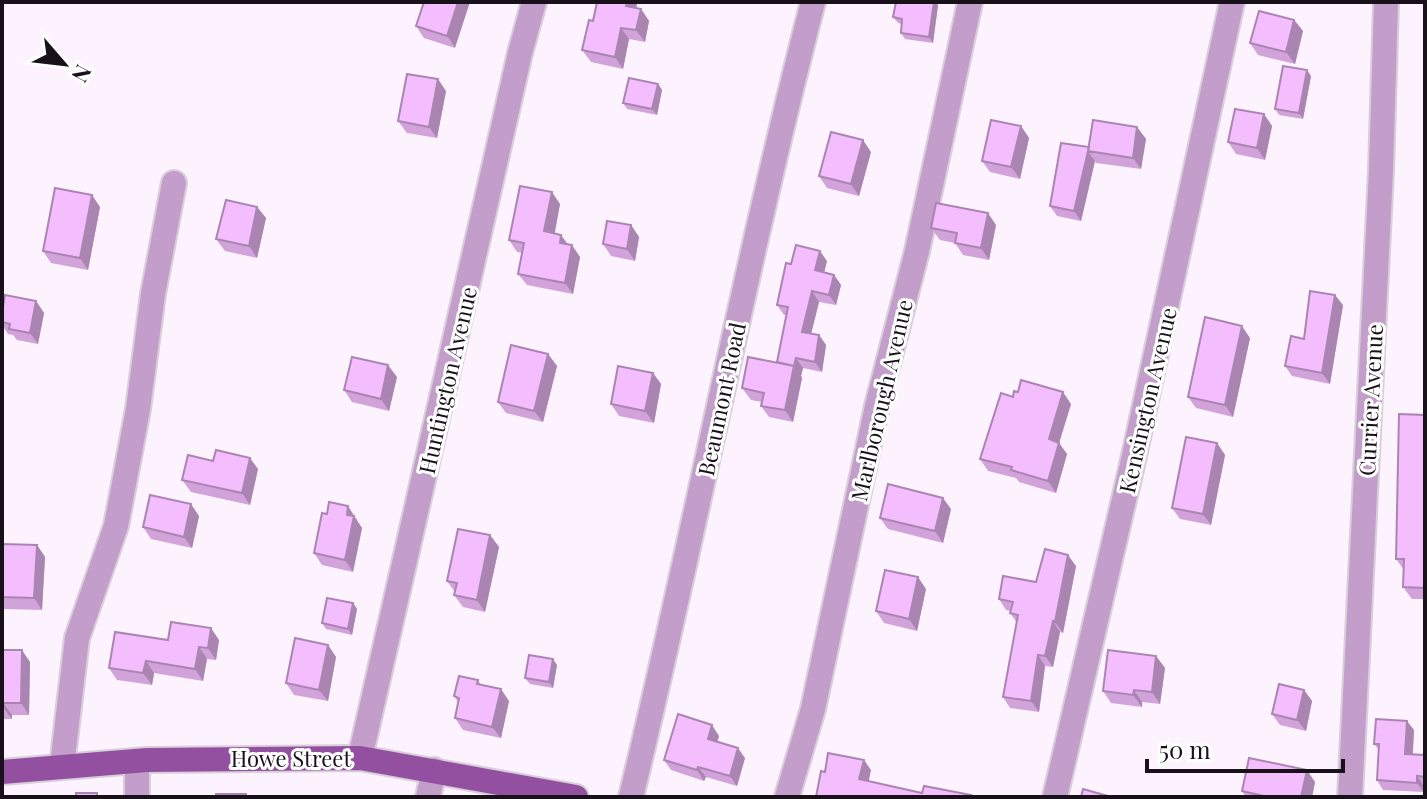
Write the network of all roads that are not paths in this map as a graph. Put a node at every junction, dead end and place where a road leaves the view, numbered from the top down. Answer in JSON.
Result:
{"nodes":[{"id":1,"x":534,"y":2,"type":"edge"},
{"id":2,"x":813,"y":2,"type":"edge"},
{"id":3,"x":970,"y":2,"type":"edge"},
{"id":4,"x":1232,"y":2,"type":"edge"},
{"id":5,"x":1386,"y":2,"type":"edge"},
{"id":6,"x":174,"y":183,"type":"dead end"},
{"id":7,"x":360,"y":758,"type":"junction"},
{"id":8,"x":137,"y":761,"type":"junction"},
{"id":9,"x":62,"y":766,"type":"junction"},
{"id":10,"x":434,"y":770,"type":"junction"},
{"id":11,"x":2,"y":772,"type":"edge"},
{"id":12,"x":137,"y":797,"type":"edge"},
{"id":13,"x":428,"y":797,"type":"edge"},
{"id":14,"x":576,"y":797,"type":"edge"},
{"id":15,"x":631,"y":797,"type":"edge"},
{"id":16,"x":787,"y":797,"type":"edge"},
{"id":17,"x":1055,"y":797,"type":"edge"},
{"id":18,"x":1350,"y":797,"type":"edge"}],
"edges":[{"from":1,"to":7,"type":"street","name":"Huntington Avenue"},
{"from":2,"to":15,"type":"street","name":"Beaumont Road"},
{"from":3,"to":16,"type":"street","name":"Marlborough Avenue"},
{"from":4,"to":17,"type":"street","name":"Kensington Avenue"},
{"from":5,"to":18,"type":"street","name":"Currier Avenue"},
{"from":6,"to":9,"type":"street"},
{"from":7,"to":8,"type":"main road","name":"Howe Street"},
{"from":7,"to":10,"type":"main road","name":"Howe Street"},
{"from":8,"to":9,"type":"main road","name":"Howe Street"},
{"from":8,"to":12,"type":"street"},
{"from":9,"to":11,"type":"main road","name":"Howe Street"},
{"from":10,"to":13,"type":"street"},
{"from":10,"to":14,"type":"main road","name":"Howe Street"}]}
